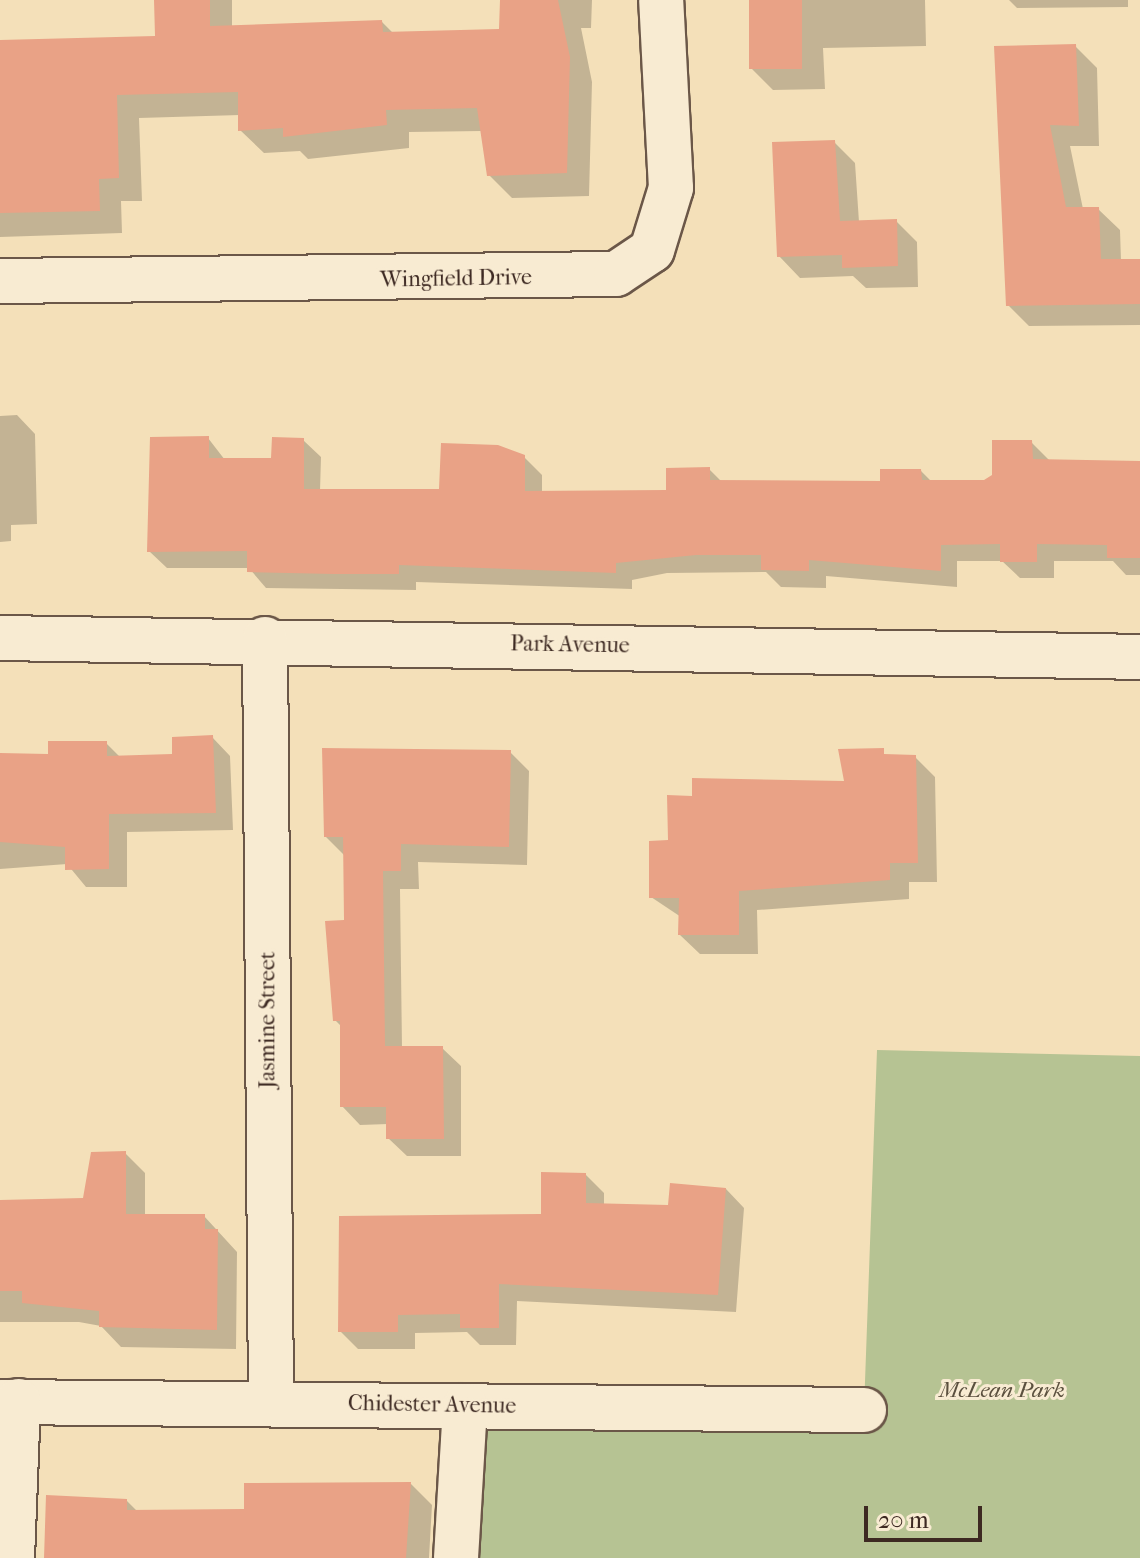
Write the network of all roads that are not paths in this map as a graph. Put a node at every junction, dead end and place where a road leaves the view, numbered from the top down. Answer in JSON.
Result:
{"nodes":[{"id":1,"x":661,"y":0,"type":"edge"},
{"id":2,"x":0,"y":281,"type":"edge"},
{"id":3,"x":0,"y":638,"type":"edge"},
{"id":4,"x":265,"y":639,"type":"junction"},
{"id":5,"x":1140,"y":657,"type":"edge"},
{"id":6,"x":271,"y":1401,"type":"junction"},
{"id":7,"x":9,"y":1402,"type":"edge"},
{"id":8,"x":465,"y":1406,"type":"junction"},
{"id":9,"x":864,"y":1410,"type":"dead end"},
{"id":10,"x":12,"y":1558,"type":"edge"},
{"id":11,"x":456,"y":1558,"type":"edge"}],
"edges":[{"from":1,"to":2,"type":"street","name":"Wingfield Drive"},
{"from":3,"to":4,"type":"street","name":"Park Avenue"},
{"from":4,"to":5,"type":"street","name":"Park Avenue"},
{"from":4,"to":6,"type":"street","name":"Jasmine Street"},
{"from":6,"to":7,"type":"street","name":"Chidester Avenue"},
{"from":6,"to":8,"type":"street","name":"Chidester Avenue"},
{"from":7,"to":10,"type":"street"},
{"from":8,"to":9,"type":"street","name":"Chidester Avenue"},
{"from":8,"to":11,"type":"street"}]}
